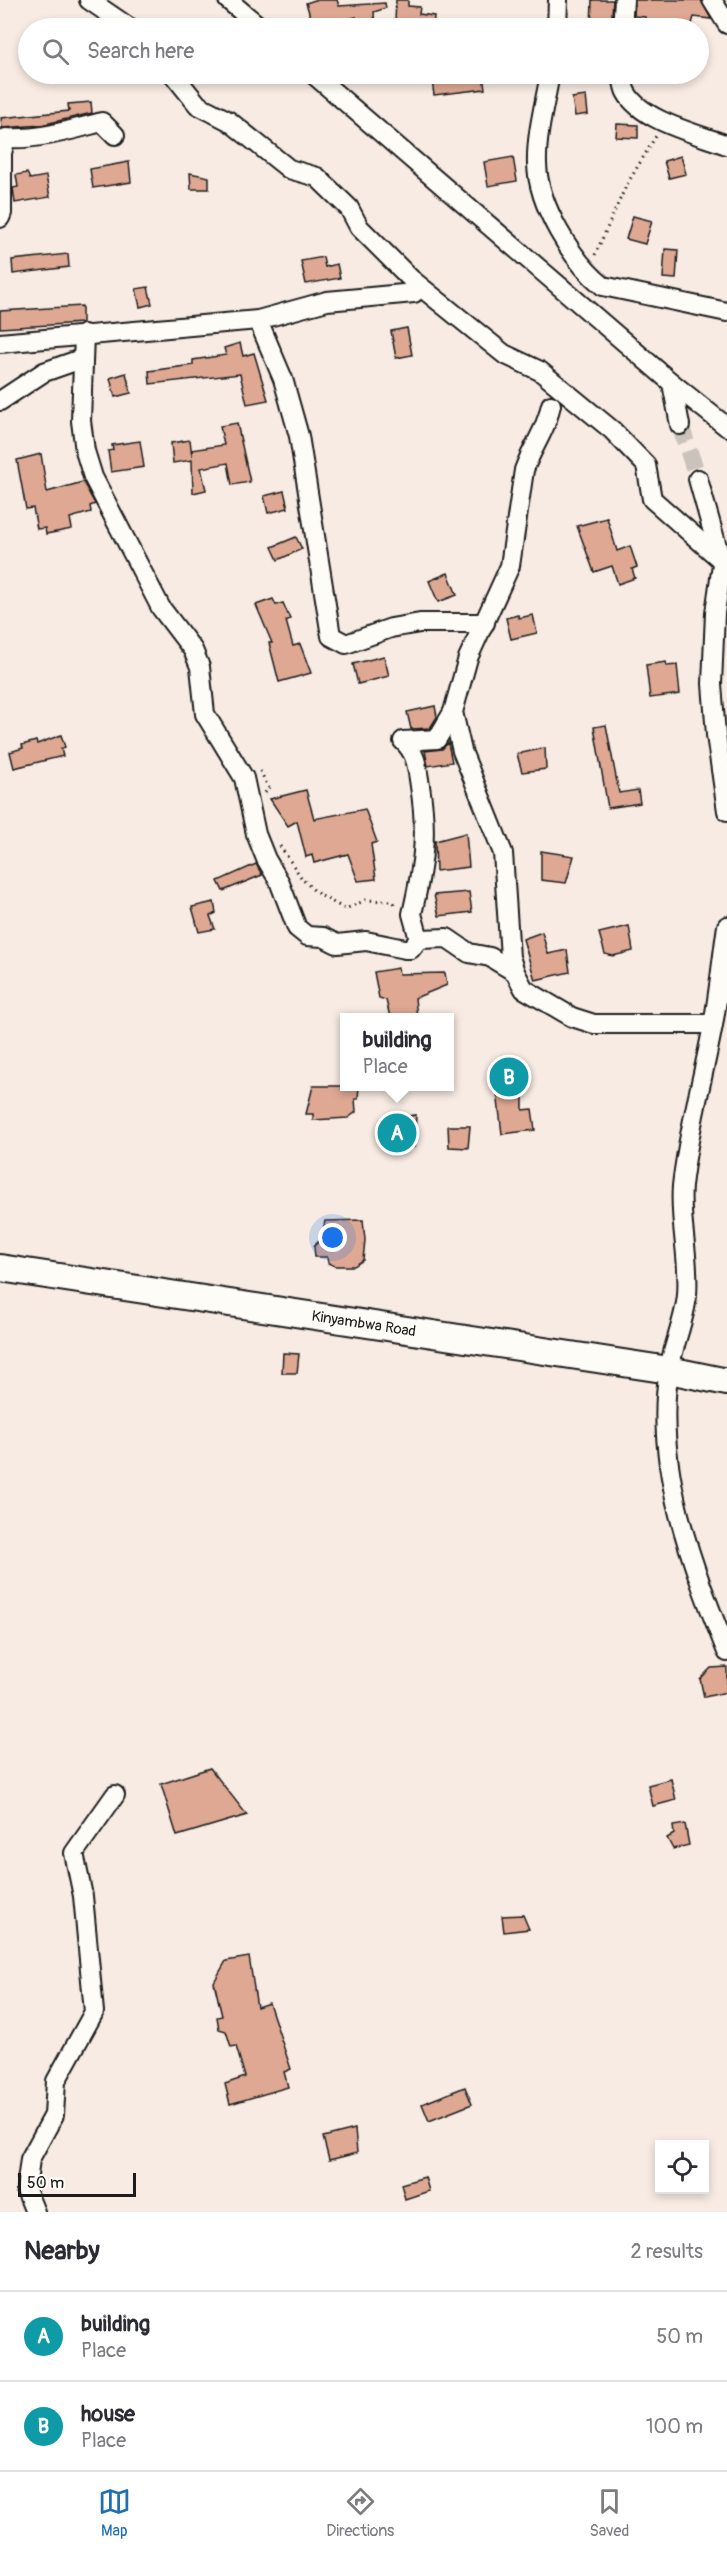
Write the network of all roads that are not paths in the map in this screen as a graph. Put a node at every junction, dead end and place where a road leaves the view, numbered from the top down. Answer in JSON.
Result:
{"nodes":[{"id":1,"x":89,"y":0,"type":"edge"},
{"id":2,"x":228,"y":0,"type":"edge"},
{"id":3,"x":558,"y":0,"type":"edge"},
{"id":4,"x":624,"y":0,"type":"edge"},
{"id":5,"x":712,"y":0,"type":"edge"},
{"id":6,"x":247,"y":8,"type":"edge"},
{"id":7,"x":115,"y":18,"type":"edge"},
{"id":8,"x":557,"y":18,"type":"edge"},
{"id":9,"x":623,"y":18,"type":"edge"},
{"id":10,"x":727,"y":24,"type":"edge"},
{"id":11,"x":181,"y":84,"type":"edge"},
{"id":12,"x":325,"y":84,"type":"edge"},
{"id":13,"x":549,"y":84,"type":"edge"},
{"id":14,"x":624,"y":84,"type":"edge"},
{"id":15,"x":115,"y":135,"type":"dead end"},
{"id":16,"x":727,"y":145,"type":"edge"},
{"id":17,"x":0,"y":218,"type":"edge"},
{"id":18,"x":414,"y":293,"type":"dead end"},
{"id":19,"x":727,"y":312,"type":"edge"},
{"id":20,"x":258,"y":320,"type":"junction"},
{"id":21,"x":84,"y":334,"type":"junction"},
{"id":22,"x":0,"y":343,"type":"edge"},
{"id":23,"x":81,"y":359,"type":"junction"},
{"id":24,"x":672,"y":383,"type":"junction"},
{"id":25,"x":0,"y":401,"type":"edge"},
{"id":26,"x":551,"y":405,"type":"dead end"},
{"id":27,"x":680,"y":425,"type":"tunnel mouth"},
{"id":28,"x":727,"y":426,"type":"edge"},
{"id":29,"x":698,"y":479,"type":"tunnel mouth"},
{"id":30,"x":724,"y":565,"type":"edge"},
{"id":31,"x":485,"y":623,"type":"junction"},
{"id":32,"x":453,"y":712,"type":"junction"},
{"id":33,"x":727,"y":811,"type":"edge"},
{"id":34,"x":727,"y":926,"type":"edge"},
{"id":35,"x":416,"y":931,"type":"junction"},
{"id":36,"x":515,"y":972,"type":"junction"},
{"id":37,"x":713,"y":1024,"type":"junction"},
{"id":38,"x":0,"y":1268,"type":"edge"},
{"id":39,"x":669,"y":1370,"type":"junction"},
{"id":40,"x":727,"y":1382,"type":"edge"},
{"id":41,"x":727,"y":1652,"type":"edge"},
{"id":42,"x":115,"y":1795,"type":"dead end"},
{"id":43,"x":36,"y":2212,"type":"edge"}],
"edges":[{"from":1,"to":7,"type":"street"},
{"from":2,"to":6,"type":"street"},
{"from":3,"to":8,"type":"street"},
{"from":4,"to":9,"type":"street"},
{"from":5,"to":10,"type":"street"},
{"from":11,"to":30,"type":"street"},
{"from":12,"to":24,"type":"street"},
{"from":13,"to":19,"type":"street"},
{"from":14,"to":16,"type":"street"},
{"from":15,"to":17,"type":"street"},
{"from":18,"to":20,"type":"street"},
{"from":20,"to":21,"type":"street"},
{"from":20,"to":31,"type":"street"},
{"from":21,"to":22,"type":"street"},
{"from":21,"to":23,"type":"street"},
{"from":23,"to":25,"type":"street"},
{"from":23,"to":35,"type":"street"},
{"from":24,"to":27,"type":"street"},
{"from":24,"to":28,"type":"street"},
{"from":26,"to":31,"type":"street"},
{"from":29,"to":30,"type":"street"},
{"from":30,"to":33,"type":"street"},
{"from":31,"to":32,"type":"street"},
{"from":32,"to":35,"type":"street"},
{"from":32,"to":36,"type":"street"},
{"from":34,"to":37,"type":"street"},
{"from":35,"to":36,"type":"street"},
{"from":36,"to":37,"type":"street"},
{"from":37,"to":39,"type":"street"},
{"from":38,"to":39,"type":"street","name":"Kinyambwa Road"},
{"from":39,"to":40,"type":"street","name":"Kinyambwa Road"},
{"from":39,"to":41,"type":"street"},
{"from":42,"to":43,"type":"street"}]}
